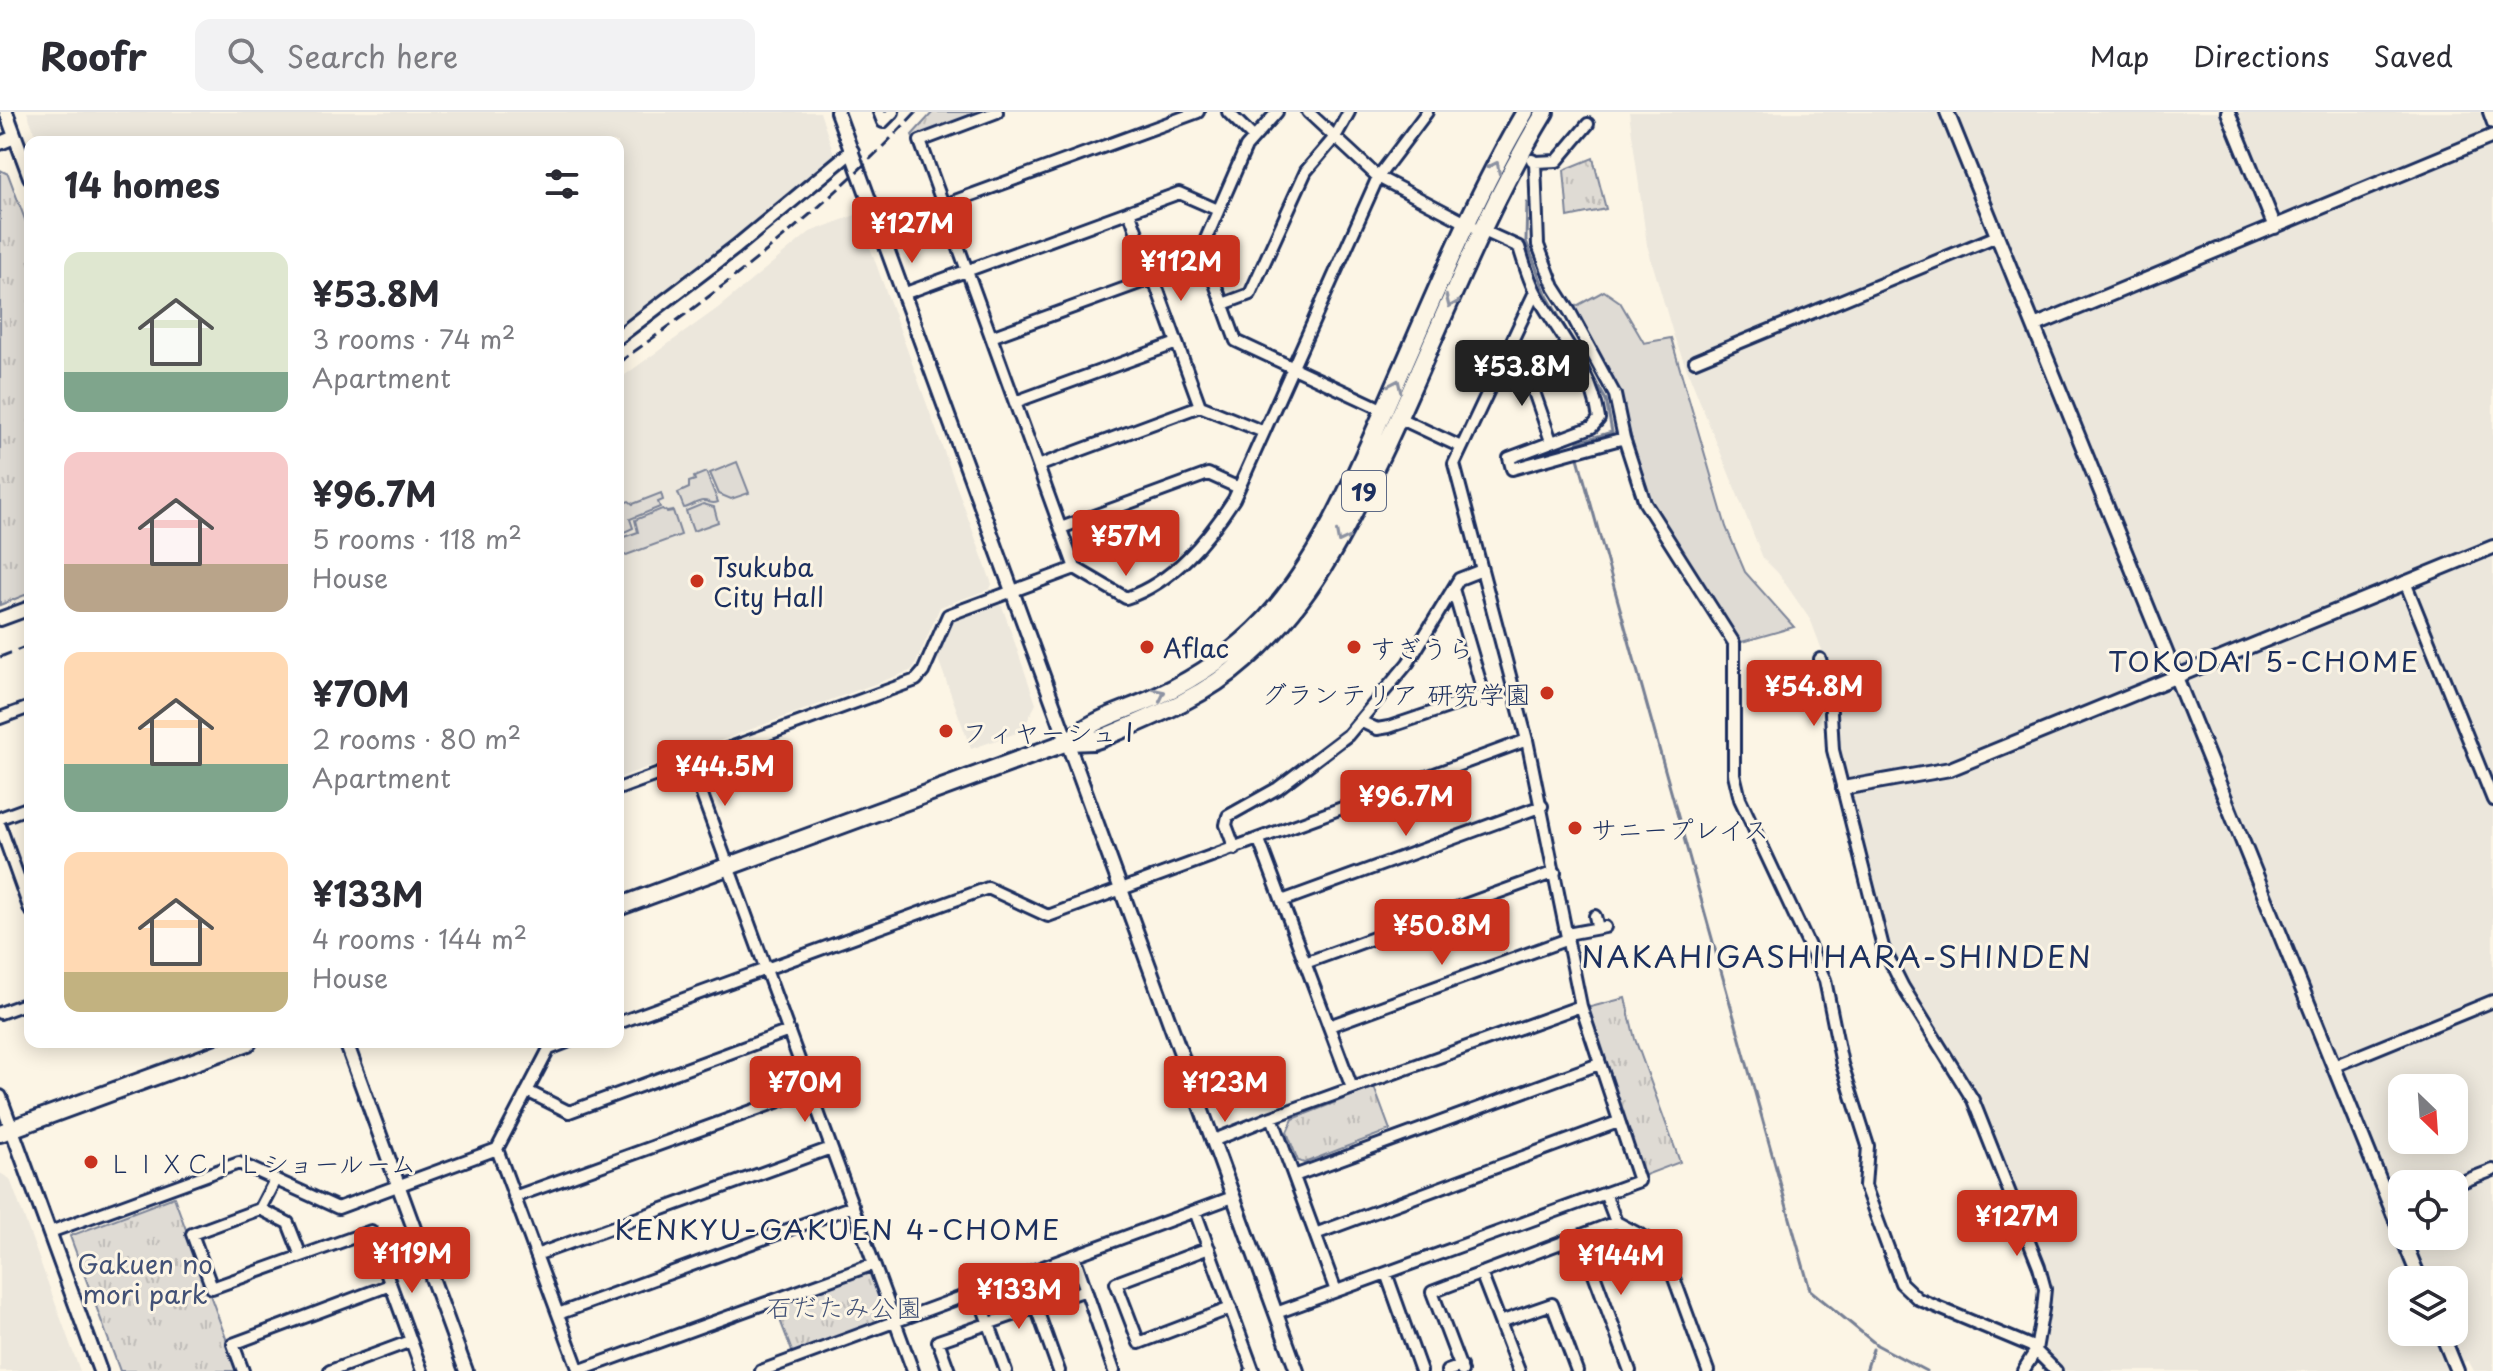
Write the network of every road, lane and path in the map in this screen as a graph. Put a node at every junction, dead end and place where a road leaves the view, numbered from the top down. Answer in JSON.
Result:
{"nodes":[{"id":1,"x":6,"y":112,"type":"edge"},
{"id":2,"x":837,"y":112,"type":"edge"},
{"id":3,"x":879,"y":112,"type":"edge"},
{"id":4,"x":893,"y":112,"type":"edge"},
{"id":5,"x":997,"y":112,"type":"edge"},
{"id":6,"x":1198,"y":112,"type":"edge"},
{"id":7,"x":1228,"y":112,"type":"edge"},
{"id":8,"x":1277,"y":112,"type":"edge"},
{"id":9,"x":1308,"y":112,"type":"edge"},
{"id":10,"x":1349,"y":112,"type":"edge"},
{"id":11,"x":1427,"y":112,"type":"edge"},
{"id":12,"x":1525,"y":112,"type":"edge"},
{"id":13,"x":1545,"y":112,"type":"edge"},
{"id":14,"x":1947,"y":112,"type":"edge"},
{"id":15,"x":2228,"y":112,"type":"edge"},
{"id":16,"x":2489,"y":112,"type":"edge"},
{"id":17,"x":2493,"y":123,"type":"edge"},
{"id":18,"x":1588,"y":124,"type":"dead end"},
{"id":19,"x":2493,"y":136,"type":"edge"},
{"id":20,"x":15,"y":137,"type":"junction"},
{"id":21,"x":1335,"y":137,"type":"junction"},
{"id":22,"x":1254,"y":138,"type":"junction"},
{"id":23,"x":0,"y":143,"type":"edge"},
{"id":24,"x":852,"y":151,"type":"junction"},
{"id":25,"x":1520,"y":153,"type":"junction"},
{"id":26,"x":24,"y":161,"type":"edge"},
{"id":27,"x":1535,"y":162,"type":"junction"},
{"id":28,"x":1378,"y":177,"type":"junction"},
{"id":29,"x":944,"y":205,"type":"junction"},
{"id":30,"x":1218,"y":210,"type":"junction"},
{"id":31,"x":1129,"y":211,"type":"junction"},
{"id":32,"x":2275,"y":227,"type":"junction"},
{"id":33,"x":1475,"y":228,"type":"junction"},
{"id":34,"x":1997,"y":236,"type":"junction"},
{"id":35,"x":967,"y":271,"type":"junction"},
{"id":36,"x":1153,"y":278,"type":"junction"},
{"id":37,"x":1535,"y":292,"type":"junction"},
{"id":38,"x":903,"y":294,"type":"junction"},
{"id":39,"x":1223,"y":304,"type":"junction"},
{"id":40,"x":2034,"y":326,"type":"junction"},
{"id":41,"x":624,"y":332,"type":"edge"},
{"id":42,"x":991,"y":337,"type":"junction"},
{"id":43,"x":1177,"y":343,"type":"junction"},
{"id":44,"x":1695,"y":361,"type":"dead end"},
{"id":45,"x":1293,"y":365,"type":"junction"},
{"id":46,"x":1498,"y":369,"type":"junction"},
{"id":47,"x":1015,"y":402,"type":"junction"},
{"id":48,"x":1200,"y":406,"type":"junction"},
{"id":49,"x":1391,"y":414,"type":"junction"},
{"id":50,"x":1264,"y":432,"type":"junction"},
{"id":51,"x":1624,"y":438,"type":"junction"},
{"id":52,"x":1551,"y":441,"type":"junction"},
{"id":53,"x":1461,"y":447,"type":"junction"},
{"id":54,"x":1038,"y":466,"type":"junction"},
{"id":55,"x":1239,"y":488,"type":"junction"},
{"id":56,"x":1061,"y":528,"type":"junction"},
{"id":57,"x":2493,"y":547,"type":"edge"},
{"id":58,"x":1075,"y":568,"type":"junction"},
{"id":59,"x":1482,"y":570,"type":"junction"},
{"id":60,"x":2405,"y":582,"type":"junction"},
{"id":61,"x":1453,"y":589,"type":"junction"},
{"id":62,"x":1011,"y":592,"type":"junction"},
{"id":63,"x":24,"y":610,"type":"edge"},
{"id":64,"x":0,"y":619,"type":"edge"},
{"id":65,"x":1820,"y":659,"type":"dead end"},
{"id":66,"x":2176,"y":676,"type":"junction"},
{"id":67,"x":24,"y":709,"type":"edge"},
{"id":68,"x":0,"y":718,"type":"edge"},
{"id":69,"x":1360,"y":721,"type":"junction"},
{"id":70,"x":1527,"y":740,"type":"junction"},
{"id":71,"x":1067,"y":742,"type":"junction"},
{"id":72,"x":690,"y":762,"type":"junction"},
{"id":73,"x":624,"y":787,"type":"edge"},
{"id":74,"x":1843,"y":788,"type":"junction"},
{"id":75,"x":2493,"y":800,"type":"edge"},
{"id":76,"x":1542,"y":806,"type":"junction"},
{"id":77,"x":24,"y":809,"type":"edge"},
{"id":78,"x":0,"y":818,"type":"edge"},
{"id":79,"x":0,"y":826,"type":"edge"},
{"id":80,"x":1259,"y":840,"type":"junction"},
{"id":81,"x":1235,"y":849,"type":"junction"},
{"id":82,"x":728,"y":866,"type":"junction"},
{"id":83,"x":1555,"y":872,"type":"junction"},
{"id":84,"x":1121,"y":890,"type":"junction"},
{"id":85,"x":24,"y":891,"type":"edge"},
{"id":86,"x":1282,"y":901,"type":"junction"},
{"id":87,"x":624,"y":905,"type":"edge"},
{"id":88,"x":1595,"y":916,"type":"dead end"},
{"id":89,"x":1567,"y":936,"type":"junction"},
{"id":90,"x":1305,"y":963,"type":"junction"},
{"id":91,"x":766,"y":969,"type":"junction"},
{"id":92,"x":2493,"y":1001,"type":"edge"},
{"id":93,"x":24,"y":1004,"type":"edge"},
{"id":94,"x":1581,"y":1006,"type":"junction"},
{"id":95,"x":0,"y":1013,"type":"edge"},
{"id":96,"x":624,"y":1021,"type":"edge"},
{"id":97,"x":1329,"y":1026,"type":"junction"},
{"id":98,"x":789,"y":1031,"type":"junction"},
{"id":99,"x":232,"y":1048,"type":"edge"},
{"id":100,"x":348,"y":1048,"type":"edge"},
{"id":101,"x":552,"y":1048,"type":"edge"},
{"id":102,"x":1599,"y":1064,"type":"junction"},
{"id":103,"x":2334,"y":1066,"type":"junction"},
{"id":104,"x":1352,"y":1088,"type":"junction"},
{"id":105,"x":810,"y":1090,"type":"junction"},
{"id":106,"x":527,"y":1091,"type":"junction"},
{"id":107,"x":0,"y":1097,"type":"edge"},
{"id":108,"x":1272,"y":1117,"type":"junction"},
{"id":109,"x":1618,"y":1122,"type":"junction"},
{"id":110,"x":6,"y":1131,"type":"edge"},
{"id":111,"x":1212,"y":1141,"type":"junction"},
{"id":112,"x":831,"y":1148,"type":"junction"},
{"id":113,"x":497,"y":1149,"type":"junction"},
{"id":114,"x":2493,"y":1170,"type":"edge"},
{"id":115,"x":1294,"y":1176,"type":"junction"},
{"id":116,"x":275,"y":1180,"type":"junction"},
{"id":117,"x":2468,"y":1180,"type":"edge"},
{"id":118,"x":398,"y":1185,"type":"junction"},
{"id":119,"x":2388,"y":1188,"type":"edge"},
{"id":120,"x":1605,"y":1193,"type":"junction"},
{"id":121,"x":514,"y":1197,"type":"junction"},
{"id":122,"x":1233,"y":1197,"type":"junction"},
{"id":123,"x":853,"y":1206,"type":"junction"},
{"id":124,"x":260,"y":1209,"type":"junction"},
{"id":125,"x":1195,"y":1211,"type":"junction"},
{"id":126,"x":1616,"y":1222,"type":"junction"},
{"id":127,"x":50,"y":1232,"type":"junction"},
{"id":128,"x":1315,"y":1234,"type":"junction"},
{"id":129,"x":1580,"y":1236,"type":"junction"},
{"id":130,"x":1209,"y":1248,"type":"junction"},
{"id":131,"x":536,"y":1255,"type":"junction"},
{"id":132,"x":301,"y":1256,"type":"junction"},
{"id":133,"x":1074,"y":1256,"type":"junction"},
{"id":134,"x":874,"y":1264,"type":"junction"},
{"id":135,"x":1386,"y":1273,"type":"junction"},
{"id":136,"x":1481,"y":1273,"type":"junction"},
{"id":137,"x":390,"y":1285,"type":"junction"},
{"id":138,"x":1086,"y":1290,"type":"junction"},
{"id":139,"x":977,"y":1291,"type":"junction"},
{"id":140,"x":1336,"y":1291,"type":"junction"},
{"id":141,"x":1036,"y":1307,"type":"junction"},
{"id":142,"x":1231,"y":1308,"type":"junction"},
{"id":143,"x":1276,"y":1313,"type":"junction"},
{"id":144,"x":558,"y":1314,"type":"junction"},
{"id":145,"x":895,"y":1322,"type":"junction"},
{"id":146,"x":1500,"y":1322,"type":"junction"},
{"id":147,"x":989,"y":1324,"type":"junction"},
{"id":148,"x":411,"y":1341,"type":"junction"},
{"id":149,"x":2447,"y":1346,"type":"edge"},
{"id":150,"x":2036,"y":1350,"type":"junction"},
{"id":151,"x":1462,"y":1368,"type":"edge"},
{"id":152,"x":100,"y":1371,"type":"edge"},
{"id":153,"x":243,"y":1371,"type":"edge"},
{"id":154,"x":330,"y":1371,"type":"edge"},
{"id":155,"x":422,"y":1371,"type":"edge"},
{"id":156,"x":466,"y":1371,"type":"edge"},
{"id":157,"x":578,"y":1371,"type":"edge"},
{"id":158,"x":761,"y":1371,"type":"edge"},
{"id":159,"x":913,"y":1371,"type":"edge"},
{"id":160,"x":949,"y":1371,"type":"edge"},
{"id":161,"x":1006,"y":1371,"type":"edge"},
{"id":162,"x":1059,"y":1371,"type":"edge"},
{"id":163,"x":1114,"y":1371,"type":"edge"},
{"id":164,"x":1251,"y":1371,"type":"edge"},
{"id":165,"x":1297,"y":1371,"type":"edge"},
{"id":166,"x":1421,"y":1371,"type":"edge"},
{"id":167,"x":1447,"y":1371,"type":"edge"},
{"id":168,"x":1519,"y":1371,"type":"edge"},
{"id":169,"x":1577,"y":1371,"type":"edge"},
{"id":170,"x":1630,"y":1371,"type":"edge"},
{"id":171,"x":1708,"y":1371,"type":"edge"},
{"id":172,"x":2023,"y":1371,"type":"edge"},
{"id":173,"x":2056,"y":1371,"type":"edge"},
{"id":174,"x":2457,"y":1371,"type":"edge"}],
"edges":[{"from":1,"to":20,"type":"street"},
{"from":2,"to":24,"type":"street"},
{"from":3,"to":4,"type":"street"},
{"from":5,"to":29,"type":"street"},
{"from":6,"to":29,"type":"street"},
{"from":7,"to":22,"type":"street"},
{"from":8,"to":22,"type":"street"},
{"from":9,"to":21,"type":"street"},
{"from":10,"to":21,"type":"street"},
{"from":11,"to":28,"type":"street"},
{"from":33,"to":12,"type":"main road","number":"19","one_way":true},
{"from":13,"to":25,"type":"main road","number":"19"},
{"from":14,"to":34,"type":"street"},
{"from":15,"to":32,"type":"street"},
{"from":16,"to":17,"type":"street"},
{"from":18,"to":27,"type":"street"},
{"from":19,"to":32,"type":"street"},
{"from":20,"to":23,"type":"street"},
{"from":20,"to":26,"type":"street"},
{"from":21,"to":28,"type":"street"},
{"from":21,"to":39,"type":"street"},
{"from":22,"to":30,"type":"street"},
{"from":24,"to":38,"type":"street"},
{"from":24,"to":41,"type":"street"},
{"from":25,"to":27,"type":"street"},
{"from":25,"to":33,"type":"main road","number":"19"},
{"from":27,"to":51,"type":"street"},
{"from":28,"to":33,"type":"street"},
{"from":28,"to":45,"type":"street"},
{"from":29,"to":35,"type":"street"},
{"from":30,"to":31,"type":"street"},
{"from":30,"to":39,"type":"street"},
{"from":31,"to":35,"type":"street"},
{"from":31,"to":36,"type":"street"},
{"from":32,"to":40,"type":"street"},
{"from":33,"to":37,"type":"street"},
{"from":33,"to":49,"type":"main road","number":"19"},
{"from":34,"to":40,"type":"street"},
{"from":34,"to":44,"type":"street"},
{"from":35,"to":38,"type":"street"},
{"from":35,"to":42,"type":"street"},
{"from":36,"to":42,"type":"street"},
{"from":36,"to":43,"type":"street"},
{"from":37,"to":46,"type":"street"},
{"from":37,"to":52,"type":"street"},
{"from":38,"to":62,"type":"street"},
{"from":39,"to":45,"type":"street"},
{"from":40,"to":66,"type":"street"},
{"from":42,"to":47,"type":"street"},
{"from":43,"to":47,"type":"street"},
{"from":43,"to":48,"type":"street"},
{"from":45,"to":49,"type":"street"},
{"from":45,"to":50,"type":"street"},
{"from":46,"to":52,"type":"street"},
{"from":46,"to":53,"type":"street"},
{"from":47,"to":54,"type":"street"},
{"from":48,"to":50,"type":"street"},
{"from":48,"to":54,"type":"street"},
{"from":49,"to":53,"type":"street"},
{"from":49,"to":71,"type":"main road","number":"19"},
{"from":50,"to":55,"type":"street"},
{"from":51,"to":52,"type":"street"},
{"from":51,"to":150,"type":"street"},
{"from":53,"to":59,"type":"street"},
{"from":54,"to":56,"type":"street"},
{"from":55,"to":56,"type":"street"},
{"from":55,"to":58,"type":"street"},
{"from":56,"to":58,"type":"street"},
{"from":57,"to":60,"type":"street"},
{"from":58,"to":62,"type":"street"},
{"from":59,"to":61,"type":"street"},
{"from":59,"to":70,"type":"street"},
{"from":60,"to":66,"type":"street"},
{"from":60,"to":75,"type":"street"},
{"from":61,"to":69,"type":"street"},
{"from":61,"to":69,"type":"street"},
{"from":62,"to":71,"type":"street"},
{"from":62,"to":72,"type":"street"},
{"from":63,"to":64,"type":"street"},
{"from":65,"to":74,"type":"street"},
{"from":66,"to":74,"type":"street"},
{"from":66,"to":103,"type":"street"},
{"from":67,"to":68,"type":"street"},
{"from":69,"to":81,"type":"street"},
{"from":70,"to":76,"type":"street"},
{"from":70,"to":80,"type":"street"},
{"from":71,"to":82,"type":"main road","number":"19"},
{"from":71,"to":84,"type":"street"},
{"from":72,"to":73,"type":"street"},
{"from":72,"to":82,"type":"street"},
{"from":74,"to":150,"type":"street"},
{"from":76,"to":83,"type":"street"},
{"from":76,"to":86,"type":"street"},
{"from":77,"to":78,"type":"street"},
{"from":79,"to":85,"type":"street"},
{"from":80,"to":81,"type":"street"},
{"from":80,"to":86,"type":"street"},
{"from":81,"to":84,"type":"street"},
{"from":82,"to":87,"type":"main road","number":"19"},
{"from":82,"to":91,"type":"street"},
{"from":83,"to":89,"type":"street"},
{"from":83,"to":90,"type":"street"},
{"from":84,"to":91,"type":"street"},
{"from":84,"to":111,"type":"street"},
{"from":86,"to":90,"type":"street"},
{"from":88,"to":89,"type":"street"},
{"from":89,"to":94,"type":"street"},
{"from":89,"to":97,"type":"street"},
{"from":90,"to":97,"type":"street"},
{"from":91,"to":96,"type":"street"},
{"from":91,"to":98,"type":"street"},
{"from":92,"to":103,"type":"street"},
{"from":93,"to":95,"type":"street"},
{"from":94,"to":102,"type":"street"},
{"from":94,"to":104,"type":"street"},
{"from":97,"to":104,"type":"street"},
{"from":98,"to":105,"type":"street"},
{"from":98,"to":106,"type":"street"},
{"from":99,"to":110,"type":"main road"},
{"from":100,"to":118,"type":"street"},
{"from":101,"to":106,"type":"street"},
{"from":102,"to":109,"type":"street"},
{"from":102,"to":115,"type":"street"},
{"from":103,"to":119,"type":"street"},
{"from":104,"to":108,"type":"street"},
{"from":105,"to":112,"type":"street"},
{"from":105,"to":121,"type":"street"},
{"from":106,"to":113,"type":"street"},
{"from":107,"to":110,"type":"street"},
{"from":108,"to":111,"type":"street"},
{"from":108,"to":115,"type":"street"},
{"from":109,"to":120,"type":"street"},
{"from":109,"to":128,"type":"street"},
{"from":110,"to":127,"type":"street"},
{"from":111,"to":122,"type":"street"},
{"from":112,"to":123,"type":"street"},
{"from":112,"to":131,"type":"street"},
{"from":113,"to":118,"type":"street"},
{"from":113,"to":121,"type":"street"},
{"from":114,"to":117,"type":"street"},
{"from":115,"to":128,"type":"street"},
{"from":116,"to":118,"type":"street"},
{"from":116,"to":124,"type":"street"},
{"from":116,"to":127,"type":"street"},
{"from":118,"to":156,"type":"street"},
{"from":120,"to":126,"type":"street"},
{"from":120,"to":135,"type":"street"},
{"from":121,"to":131,"type":"street"},
{"from":122,"to":125,"type":"street"},
{"from":122,"to":143,"type":"street"},
{"from":123,"to":134,"type":"street"},
{"from":123,"to":144,"type":"street"},
{"from":124,"to":132,"type":"street"},
{"from":124,"to":132,"type":"street"},
{"from":125,"to":130,"type":"street"},
{"from":125,"to":133,"type":"street"},
{"from":126,"to":129,"type":"street"},
{"from":126,"to":171,"type":"street"},
{"from":127,"to":152,"type":"street"},
{"from":128,"to":140,"type":"street"},
{"from":129,"to":136,"type":"street"},
{"from":129,"to":170,"type":"street"},
{"from":130,"to":142,"type":"street"},
{"from":130,"to":142,"type":"street"},
{"from":131,"to":144,"type":"street"},
{"from":132,"to":137,"type":"street"},
{"from":133,"to":138,"type":"street"},
{"from":133,"to":139,"type":"street"},
{"from":134,"to":145,"type":"street"},
{"from":134,"to":157,"type":"street"},
{"from":135,"to":140,"type":"street"},
{"from":135,"to":166,"type":"street"},
{"from":136,"to":146,"type":"street"},
{"from":136,"to":151,"type":"street"},
{"from":137,"to":148,"type":"street"},
{"from":137,"to":153,"type":"street"},
{"from":138,"to":141,"type":"street"},
{"from":138,"to":163,"type":"street"},
{"from":139,"to":145,"type":"street"},
{"from":139,"to":147,"type":"street"},
{"from":140,"to":143,"type":"street"},
{"from":141,"to":147,"type":"street"},
{"from":141,"to":162,"type":"street"},
{"from":142,"to":164,"type":"street"},
{"from":143,"to":165,"type":"street"},
{"from":144,"to":157,"type":"street"},
{"from":145,"to":158,"type":"street"},
{"from":145,"to":159,"type":"street"},
{"from":146,"to":168,"type":"street"},
{"from":146,"to":169,"type":"street"},
{"from":147,"to":160,"type":"street"},
{"from":147,"to":161,"type":"street"},
{"from":148,"to":154,"type":"street"},
{"from":148,"to":155,"type":"street"},
{"from":149,"to":174,"type":"street"},
{"from":150,"to":172,"type":"street"},
{"from":150,"to":173,"type":"street"},
{"from":151,"to":167,"type":"street"}]}
